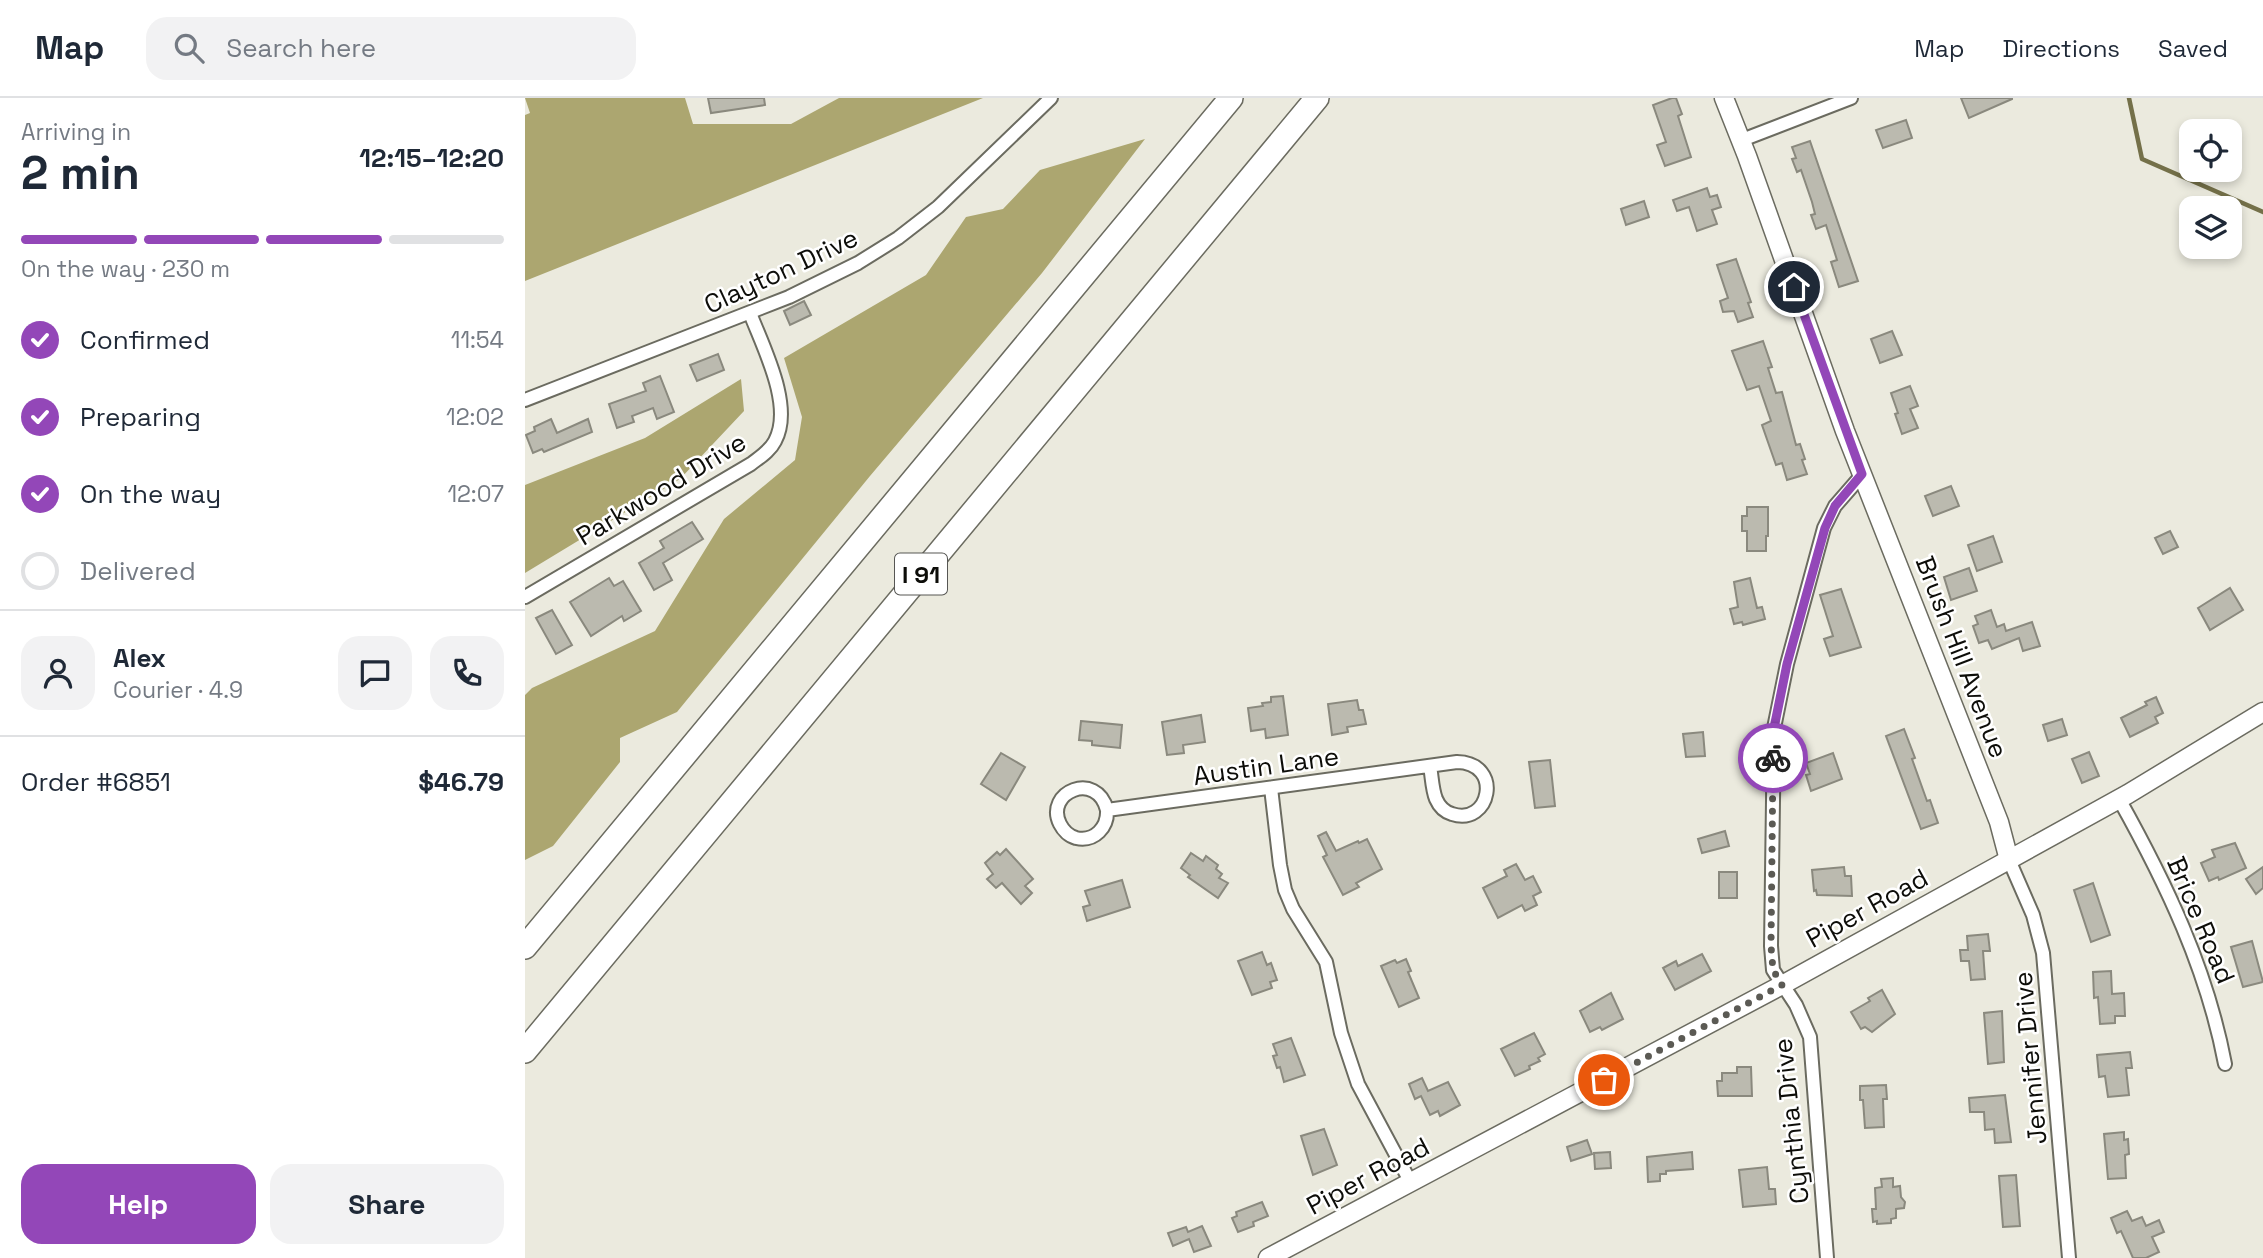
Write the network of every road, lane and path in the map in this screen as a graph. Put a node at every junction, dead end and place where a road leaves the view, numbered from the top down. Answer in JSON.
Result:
{"nodes":[{"id":1,"x":1051,"y":98,"type":"edge"},
{"id":2,"x":1231,"y":98,"type":"edge"},
{"id":3,"x":1317,"y":98,"type":"edge"},
{"id":4,"x":1724,"y":98,"type":"edge"},
{"id":5,"x":1851,"y":98,"type":"edge"},
{"id":6,"x":1742,"y":140,"type":"junction"},
{"id":7,"x":750,"y":313,"type":"junction"},
{"id":8,"x":525,"y":400,"type":"edge"},
{"id":9,"x":1862,"y":474,"type":"junction"},
{"id":10,"x":525,"y":597,"type":"edge"},
{"id":11,"x":2263,"y":712,"type":"edge"},
{"id":12,"x":1430,"y":766,"type":"junction"},
{"id":13,"x":1271,"y":788,"type":"junction"},
{"id":14,"x":2119,"y":799,"type":"junction"},
{"id":15,"x":1107,"y":810,"type":"junction"},
{"id":16,"x":2009,"y":860,"type":"junction"},
{"id":17,"x":525,"y":947,"type":"edge"},
{"id":18,"x":1782,"y":985,"type":"junction"},
{"id":19,"x":525,"y":1051,"type":"edge"},
{"id":20,"x":2225,"y":1064,"type":"dead end"},
{"id":21,"x":1411,"y":1183,"type":"junction"},
{"id":22,"x":1268,"y":1258,"type":"edge"},
{"id":23,"x":1826,"y":1258,"type":"edge"},
{"id":24,"x":2069,"y":1258,"type":"edge"}],
"edges":[{"from":1,"to":7,"type":"street","name":"Clayton Drive"},
{"from":2,"to":17,"type":"highway","number":"I 91"},
{"from":3,"to":19,"type":"highway","number":"I 91"},
{"from":4,"to":6,"type":"street","name":"Brush Hill Avenue"},
{"from":5,"to":6,"type":"street"},
{"from":6,"to":9,"type":"street","name":"Brush Hill Avenue"},
{"from":7,"to":8,"type":"street","name":"Clayton Drive"},
{"from":7,"to":10,"type":"street","name":"Parkwood Drive"},
{"from":9,"to":16,"type":"street","name":"Brush Hill Avenue"},
{"from":9,"to":18,"type":"street"},
{"from":11,"to":14,"type":"street","name":"Piper Road"},
{"from":12,"to":12,"type":"street","name":"Austin Lane"},
{"from":12,"to":13,"type":"street","name":"Austin Lane"},
{"from":13,"to":15,"type":"street","name":"Austin Lane"},
{"from":13,"to":21,"type":"street"},
{"from":14,"to":16,"type":"street","name":"Piper Road"},
{"from":14,"to":20,"type":"street","name":"Brice Road"},
{"from":15,"to":15,"type":"street"},
{"from":16,"to":18,"type":"street","name":"Piper Road"},
{"from":16,"to":24,"type":"street","name":"Jennifer Drive"},
{"from":18,"to":21,"type":"street","name":"Piper Road"},
{"from":18,"to":23,"type":"street","name":"Cynthia Drive"},
{"from":21,"to":22,"type":"street","name":"Piper Road"}]}
